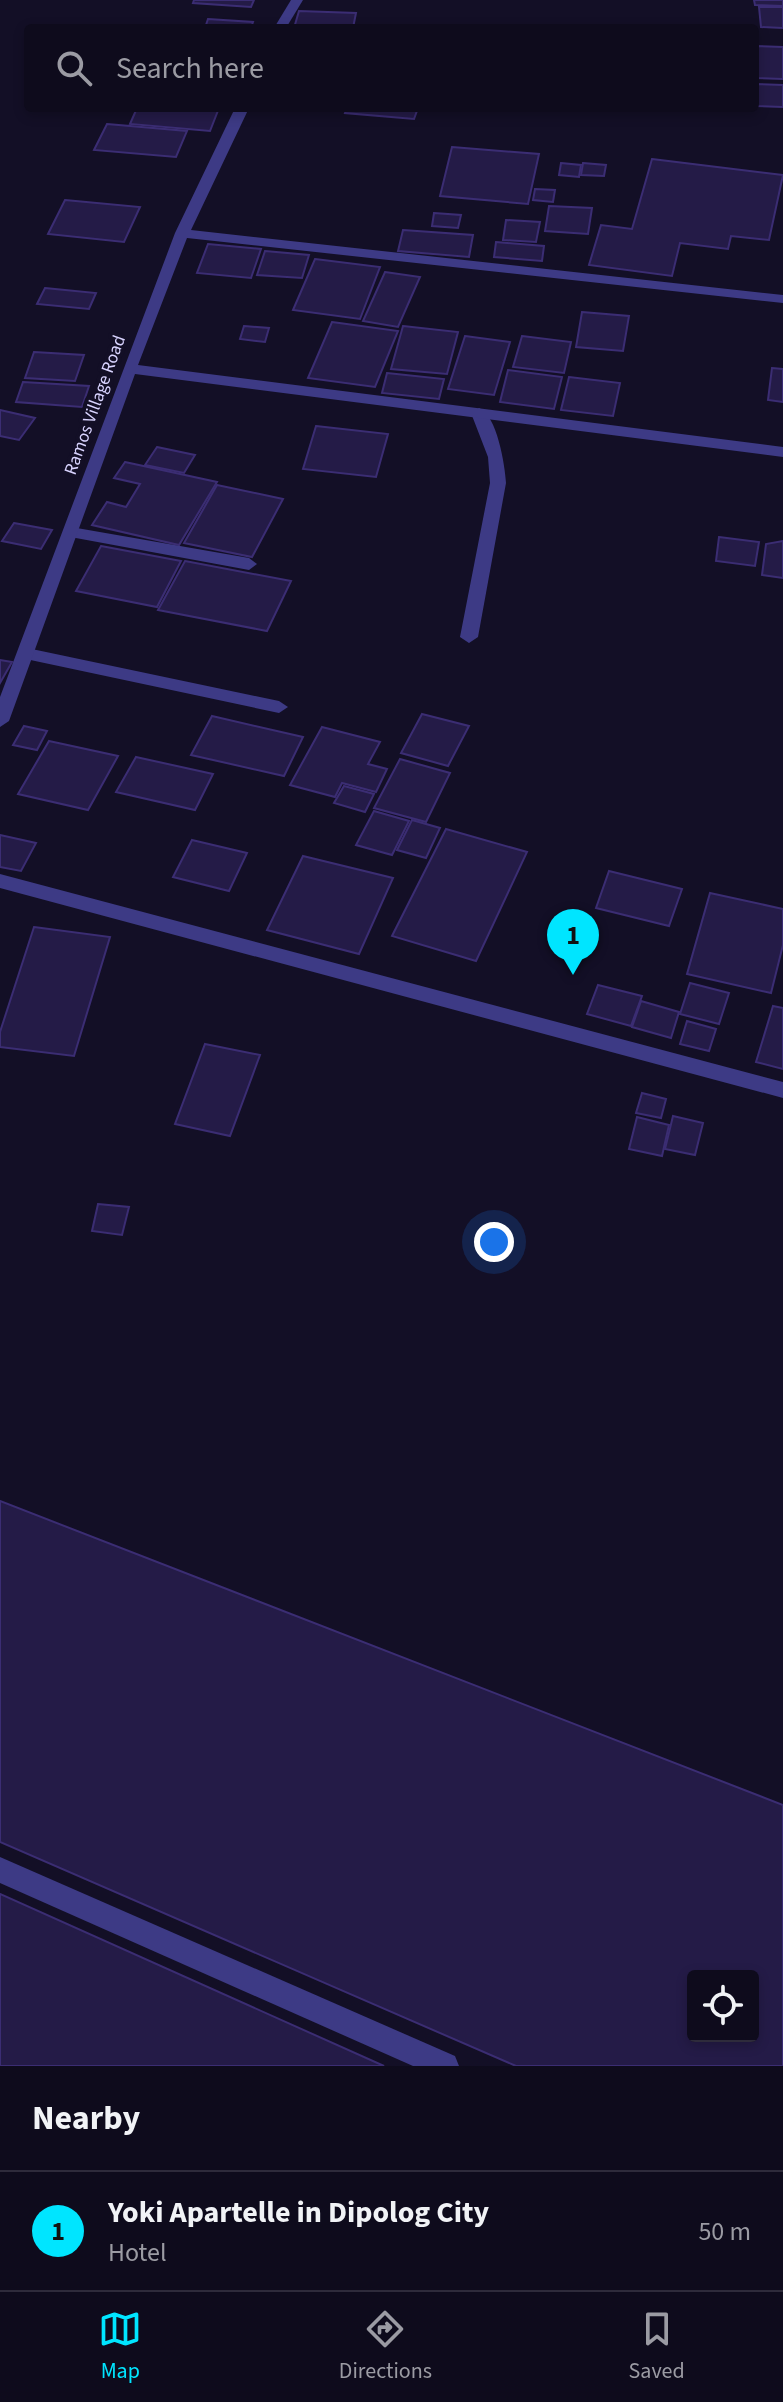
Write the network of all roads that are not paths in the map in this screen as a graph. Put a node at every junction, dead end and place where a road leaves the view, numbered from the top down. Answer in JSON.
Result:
{"nodes":[{"id":1,"x":297,"y":0,"type":"edge"},
{"id":2,"x":282,"y":24,"type":"edge"},
{"id":3,"x":240,"y":112,"type":"edge"},
{"id":4,"x":182,"y":233,"type":"junction"},
{"id":5,"x":783,"y":299,"type":"edge"},
{"id":6,"x":129,"y":369,"type":"junction"},
{"id":7,"x":479,"y":413,"type":"junction"},
{"id":8,"x":783,"y":452,"type":"edge"},
{"id":9,"x":71,"y":532,"type":"junction"},
{"id":10,"x":249,"y":564,"type":"dead end"},
{"id":11,"x":469,"y":637,"type":"dead end"},
{"id":12,"x":27,"y":654,"type":"junction"},
{"id":13,"x":279,"y":707,"type":"dead end"},
{"id":14,"x":0,"y":721,"type":"edge"},
{"id":15,"x":0,"y":881,"type":"edge"},
{"id":16,"x":783,"y":1090,"type":"edge"},
{"id":17,"x":0,"y":1870,"type":"edge"},
{"id":18,"x":445,"y":2066,"type":"edge"}],
"edges":[{"from":1,"to":2,"type":"street"},
{"from":3,"to":4,"type":"street","name":"Ramos Village Road"},
{"from":4,"to":5,"type":"street"},
{"from":4,"to":6,"type":"street","name":"Ramos Village Road"},
{"from":6,"to":7,"type":"street"},
{"from":6,"to":9,"type":"street","name":"Ramos Village Road"},
{"from":7,"to":8,"type":"street"},
{"from":7,"to":11,"type":"street"},
{"from":9,"to":10,"type":"street"},
{"from":9,"to":12,"type":"street","name":"Ramos Village Road"},
{"from":12,"to":13,"type":"street"},
{"from":12,"to":14,"type":"street","name":"Ramos Village Road"},
{"from":15,"to":16,"type":"street"},
{"from":17,"to":18,"type":"street"}]}
